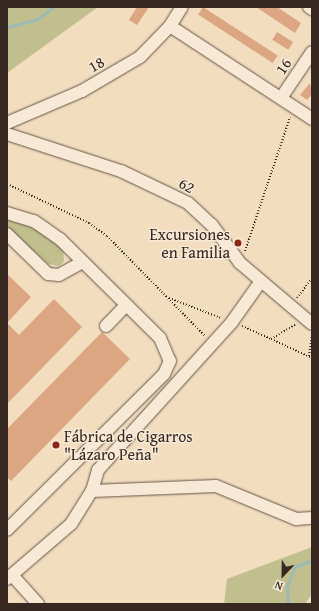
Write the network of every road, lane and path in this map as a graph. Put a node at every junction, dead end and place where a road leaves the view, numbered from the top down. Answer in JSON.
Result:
{"nodes":[{"id":1,"x":182,"y":7,"type":"edge"},
{"id":2,"x":309,"y":7,"type":"edge"},
{"id":3,"x":312,"y":9,"type":"edge"},
{"id":4,"x":170,"y":26,"type":"junction"},
{"id":5,"x":312,"y":52,"type":"edge"},
{"id":6,"x":281,"y":98,"type":"junction"},
{"id":7,"x":294,"y":107,"type":"junction"},
{"id":8,"x":312,"y":119,"type":"edge"},
{"id":9,"x":7,"y":123,"type":"edge"},
{"id":10,"x":7,"y":134,"type":"edge"},
{"id":11,"x":7,"y":184,"type":"edge"},
{"id":12,"x":7,"y":213,"type":"edge"},
{"id":13,"x":7,"y":234,"type":"edge"},
{"id":14,"x":82,"y":262,"type":"junction"},
{"id":15,"x":240,"y":263,"type":"junction"},
{"id":16,"x":312,"y":278,"type":"edge"},
{"id":17,"x":261,"y":281,"type":"junction"},
{"id":18,"x":168,"y":297,"type":"junction"},
{"id":19,"x":126,"y":305,"type":"junction"},
{"id":20,"x":291,"y":306,"type":"junction"},
{"id":21,"x":309,"y":321,"type":"edge"},
{"id":22,"x":232,"y":322,"type":"junction"},
{"id":23,"x":106,"y":326,"type":"dead end"},
{"id":24,"x":312,"y":332,"type":"edge"},
{"id":25,"x":271,"y":339,"type":"junction"},
{"id":26,"x":213,"y":343,"type":"junction"},
{"id":27,"x":308,"y":356,"type":"junction"},
{"id":28,"x":312,"y":358,"type":"edge"},
{"id":29,"x":92,"y":491,"type":"junction"},
{"id":30,"x":312,"y":518,"type":"edge"},
{"id":31,"x":7,"y":530,"type":"edge"},
{"id":32,"x":9,"y":577,"type":"edge"},
{"id":33,"x":38,"y":604,"type":"edge"}],
"edges":[{"from":1,"to":4,"type":"street","name":"18"},
{"from":2,"to":3,"type":"street"},
{"from":4,"to":6,"type":"street"},
{"from":4,"to":9,"type":"street","name":"18"},
{"from":5,"to":6,"type":"street","name":"16"},
{"from":6,"to":7,"type":"street"},
{"from":7,"to":8,"type":"street"},
{"from":7,"to":15,"type":"path"},
{"from":10,"to":15,"type":"street","name":"62"},
{"from":11,"to":18,"type":"path"},
{"from":12,"to":14,"type":"street"},
{"from":13,"to":14,"type":"street"},
{"from":14,"to":19,"type":"street"},
{"from":15,"to":17,"type":"street","name":"62"},
{"from":16,"to":20,"type":"path"},
{"from":17,"to":20,"type":"street","name":"62"},
{"from":17,"to":22,"type":"street"},
{"from":18,"to":22,"type":"path"},
{"from":18,"to":26,"type":"path"},
{"from":19,"to":23,"type":"street"},
{"from":19,"to":31,"type":"street"},
{"from":20,"to":21,"type":"street","name":"62"},
{"from":21,"to":25,"type":"path"},
{"from":22,"to":25,"type":"path"},
{"from":22,"to":26,"type":"street"},
{"from":24,"to":27,"type":"path"},
{"from":25,"to":27,"type":"path"},
{"from":26,"to":29,"type":"street"},
{"from":27,"to":28,"type":"path"},
{"from":29,"to":30,"type":"street"},
{"from":29,"to":32,"type":"street"},
{"from":32,"to":33,"type":"street"}]}
